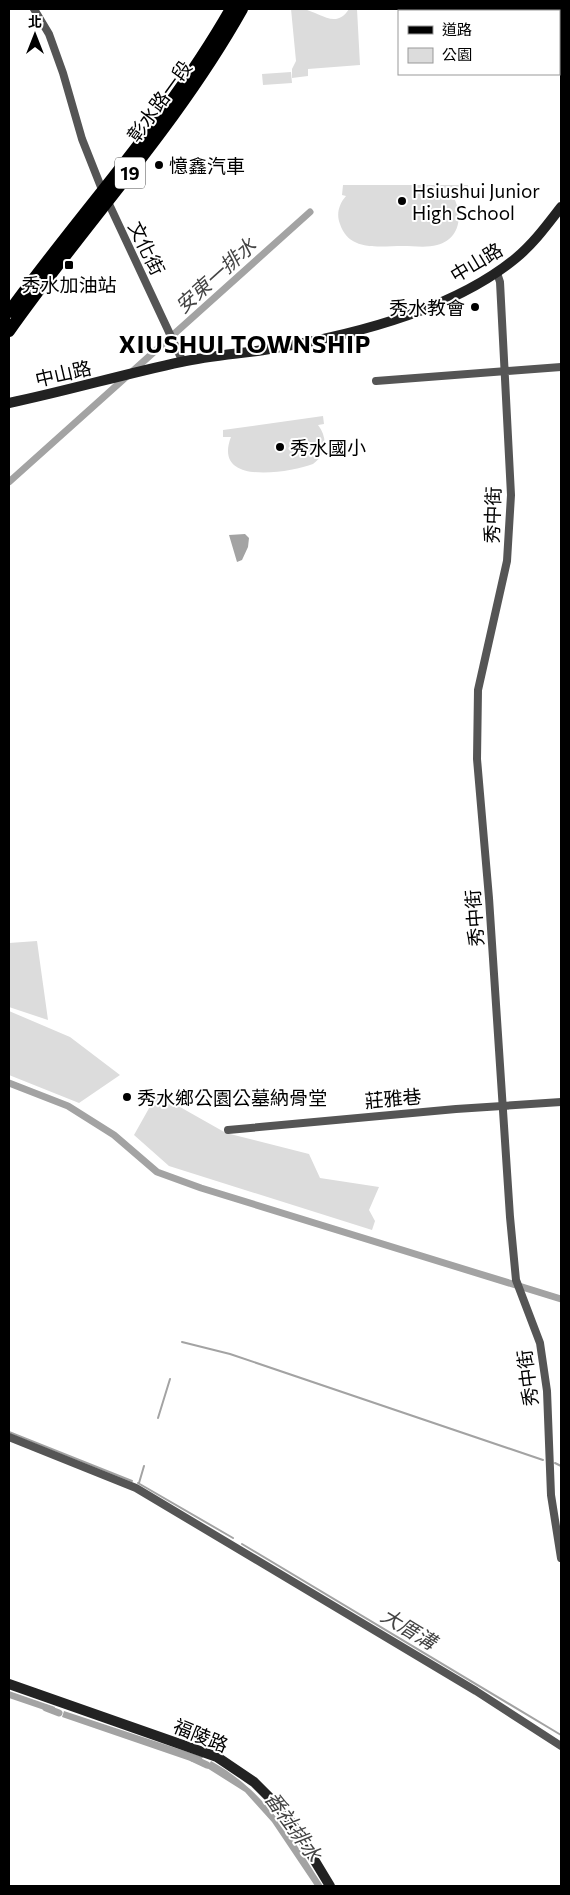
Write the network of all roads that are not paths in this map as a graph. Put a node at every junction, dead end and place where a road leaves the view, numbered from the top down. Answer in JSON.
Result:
{"nodes":[{"id":1,"x":34,"y":9,"type":"edge"},
{"id":2,"x":231,"y":9,"type":"edge"},
{"id":3,"x":242,"y":9,"type":"edge"},
{"id":4,"x":105,"y":197,"type":"junction"},
{"id":5,"x":561,"y":207,"type":"edge"},
{"id":6,"x":497,"y":273,"type":"junction"},
{"id":7,"x":9,"y":312,"type":"edge"},
{"id":8,"x":9,"y":331,"type":"edge"},
{"id":9,"x":183,"y":362,"type":"junction"},
{"id":10,"x":561,"y":367,"type":"edge"},
{"id":11,"x":505,"y":371,"type":"junction"},
{"id":12,"x":376,"y":381,"type":"dead end"},
{"id":13,"x":9,"y":403,"type":"edge"},
{"id":14,"x":561,"y":1102,"type":"edge"},
{"id":15,"x":502,"y":1107,"type":"junction"},
{"id":16,"x":228,"y":1130,"type":"dead end"},
{"id":17,"x":9,"y":1437,"type":"edge"},
{"id":18,"x":561,"y":1558,"type":"edge"},
{"id":19,"x":9,"y":1684,"type":"edge"},
{"id":20,"x":561,"y":1746,"type":"edge"},
{"id":21,"x":330,"y":1886,"type":"edge"}],
"edges":[{"from":1,"to":4,"type":"street","name":"文化街"},
{"from":2,"to":4,"type":"main road","name":"彰水路一段","number":"19"},
{"from":3,"to":4,"type":"main road","name":"彰水路一段","number":"19"},
{"from":4,"to":7,"type":"main road","name":"彰水路一段","number":"19"},
{"from":4,"to":8,"type":"main road","name":"彰水路一段","number":"19"},
{"from":4,"to":9,"type":"street","name":"文化街"},
{"from":5,"to":6,"type":"street","name":"中山路"},
{"from":6,"to":9,"type":"street","name":"中山路"},
{"from":6,"to":11,"type":"street","name":"秀中街"},
{"from":9,"to":13,"type":"street","name":"中山路"},
{"from":10,"to":11,"type":"street"},
{"from":11,"to":12,"type":"street"},
{"from":11,"to":15,"type":"street","name":"秀中街"},
{"from":14,"to":15,"type":"street","name":"莊雅巷"},
{"from":15,"to":16,"type":"street","name":"莊雅巷"},
{"from":15,"to":18,"type":"street","name":"秀中街"},
{"from":17,"to":20,"type":"street"},
{"from":19,"to":21,"type":"street","name":"福陵路"}]}
